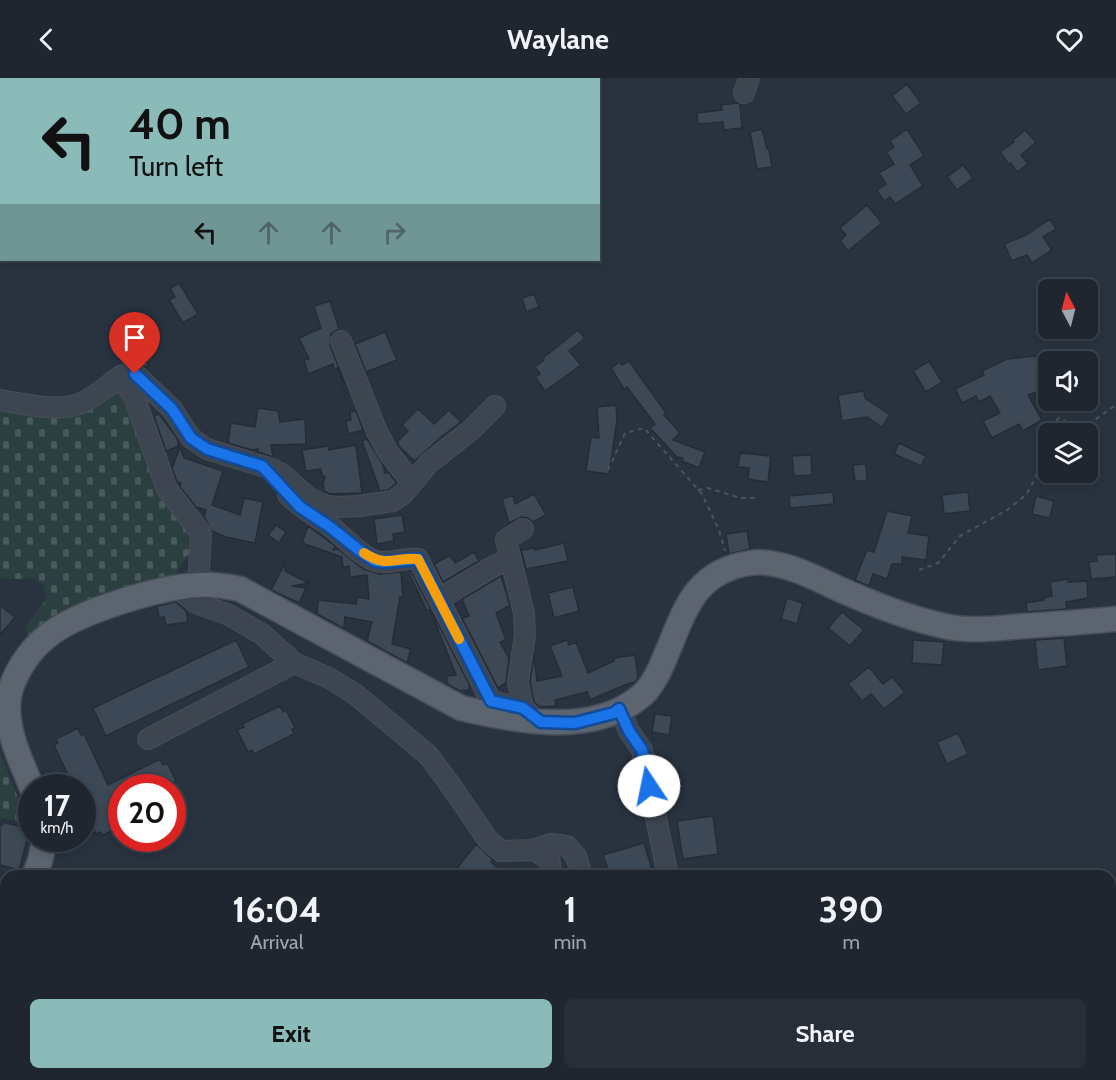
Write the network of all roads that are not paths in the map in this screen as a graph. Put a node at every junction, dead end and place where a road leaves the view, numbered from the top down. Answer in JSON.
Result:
{"nodes":[{"id":1,"x":341,"y":341,"type":"dead end"},
{"id":2,"x":110,"y":384,"type":"junction"},
{"id":3,"x":0,"y":400,"type":"edge"},
{"id":4,"x":495,"y":406,"type":"dead end"},
{"id":5,"x":262,"y":466,"type":"junction"},
{"id":6,"x":412,"y":483,"type":"junction"},
{"id":7,"x":523,"y":529,"type":"dead end"},
{"id":8,"x":510,"y":560,"type":"junction"},
{"id":9,"x":188,"y":586,"type":"junction"},
{"id":10,"x":439,"y":599,"type":"junction"},
{"id":11,"x":1116,"y":620,"type":"edge"},
{"id":12,"x":294,"y":663,"type":"junction"},
{"id":13,"x":619,"y":709,"type":"junction"},
{"id":14,"x":532,"y":715,"type":"junction"},
{"id":15,"x":148,"y":740,"type":"dead end"},
{"id":16,"x":26,"y":774,"type":"edge"},
{"id":17,"x":533,"y":850,"type":"junction"},
{"id":18,"x":42,"y":852,"type":"edge"},
{"id":19,"x":36,"y":870,"type":"edge"},
{"id":20,"x":551,"y":870,"type":"edge"},
{"id":21,"x":580,"y":870,"type":"edge"},
{"id":22,"x":667,"y":870,"type":"edge"}],
"edges":[{"from":1,"to":6,"type":"street"},
{"from":2,"to":3,"type":"street"},
{"from":2,"to":5,"type":"street"},
{"from":2,"to":9,"type":"street"},
{"from":4,"to":6,"type":"street"},
{"from":5,"to":6,"type":"street"},
{"from":5,"to":10,"type":"street"},
{"from":7,"to":8,"type":"street"},
{"from":8,"to":10,"type":"street"},
{"from":8,"to":14,"type":"street"},
{"from":9,"to":12,"type":"street"},
{"from":9,"to":14,"type":"main road"},
{"from":9,"to":16,"type":"main road"},
{"from":10,"to":14,"type":"street"},
{"from":11,"to":13,"type":"main road"},
{"from":12,"to":15,"type":"street"},
{"from":12,"to":17,"type":"street"},
{"from":13,"to":14,"type":"main road"},
{"from":13,"to":22,"type":"street"},
{"from":17,"to":20,"type":"street"},
{"from":17,"to":21,"type":"street"},
{"from":18,"to":19,"type":"main road"}]}
